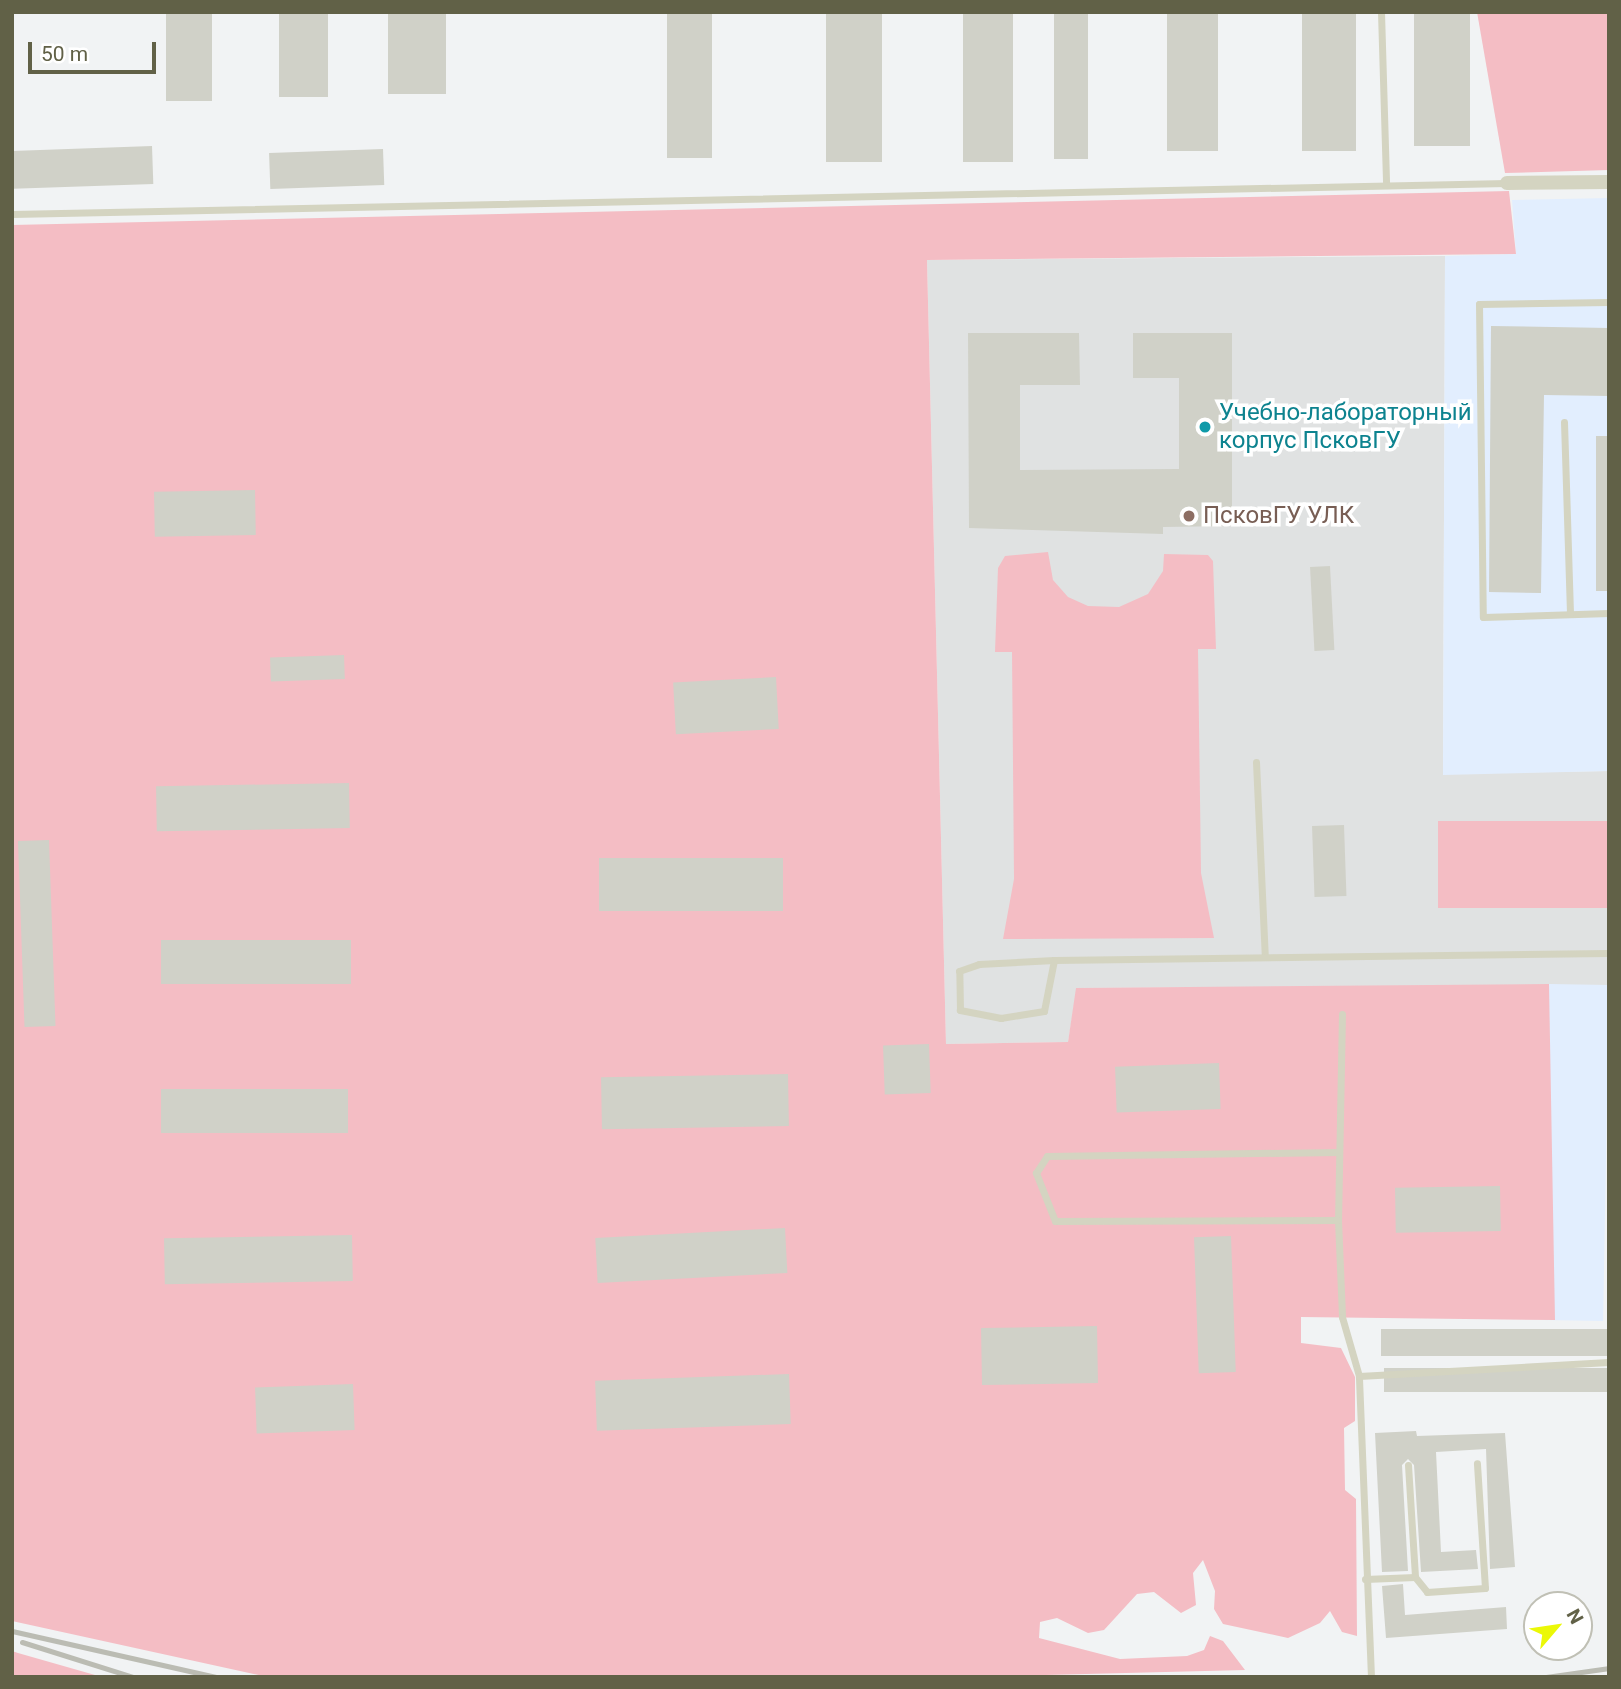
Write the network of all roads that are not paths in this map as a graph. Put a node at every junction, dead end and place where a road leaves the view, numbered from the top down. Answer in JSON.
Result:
{"nodes":[{"id":1,"x":1381,"y":12,"type":"edge"},
{"id":2,"x":1609,"y":182,"type":"edge"},
{"id":3,"x":1507,"y":183,"type":"joint"},
{"id":4,"x":1386,"y":185,"type":"junction"},
{"id":5,"x":12,"y":214,"type":"edge"},
{"id":6,"x":1609,"y":302,"type":"edge"},
{"id":7,"x":1564,"y":422,"type":"dead end"},
{"id":8,"x":1609,"y":613,"type":"edge"},
{"id":9,"x":1570,"y":614,"type":"junction"},
{"id":10,"x":1256,"y":762,"type":"dead end"},
{"id":11,"x":1609,"y":953,"type":"edge"},
{"id":12,"x":1265,"y":957,"type":"junction"},
{"id":13,"x":1054,"y":960,"type":"junction"},
{"id":14,"x":1342,"y":1014,"type":"dead end"},
{"id":15,"x":1339,"y":1152,"type":"junction"},
{"id":16,"x":1338,"y":1220,"type":"junction"},
{"id":17,"x":1609,"y":1362,"type":"edge"},
{"id":18,"x":1359,"y":1376,"type":"junction"},
{"id":19,"x":1477,"y":1463,"type":"dead end"},
{"id":20,"x":1408,"y":1465,"type":"dead end"},
{"id":21,"x":1415,"y":1577,"type":"junction"},
{"id":22,"x":1365,"y":1579,"type":"junction"},
{"id":23,"x":1371,"y":1677,"type":"edge"}],
"edges":[{"from":1,"to":4,"type":"lane"},
{"from":2,"to":3,"type":"street"},
{"from":3,"to":4,"type":"lane"},
{"from":4,"to":5,"type":"lane"},
{"from":6,"to":9,"type":"lane"},
{"from":7,"to":9,"type":"lane"},
{"from":8,"to":9,"type":"lane"},
{"from":10,"to":12,"type":"lane"},
{"from":11,"to":12,"type":"lane"},
{"from":12,"to":13,"type":"lane"},
{"from":13,"to":13,"type":"lane"},
{"from":14,"to":15,"type":"lane"},
{"from":15,"to":16,"type":"lane"},
{"from":15,"to":16,"type":"lane"},
{"from":16,"to":18,"type":"lane"},
{"from":17,"to":18,"type":"lane"},
{"from":18,"to":22,"type":"lane"},
{"from":19,"to":21,"type":"lane"},
{"from":20,"to":21,"type":"lane"},
{"from":21,"to":22,"type":"lane"},
{"from":22,"to":23,"type":"lane"}]}
